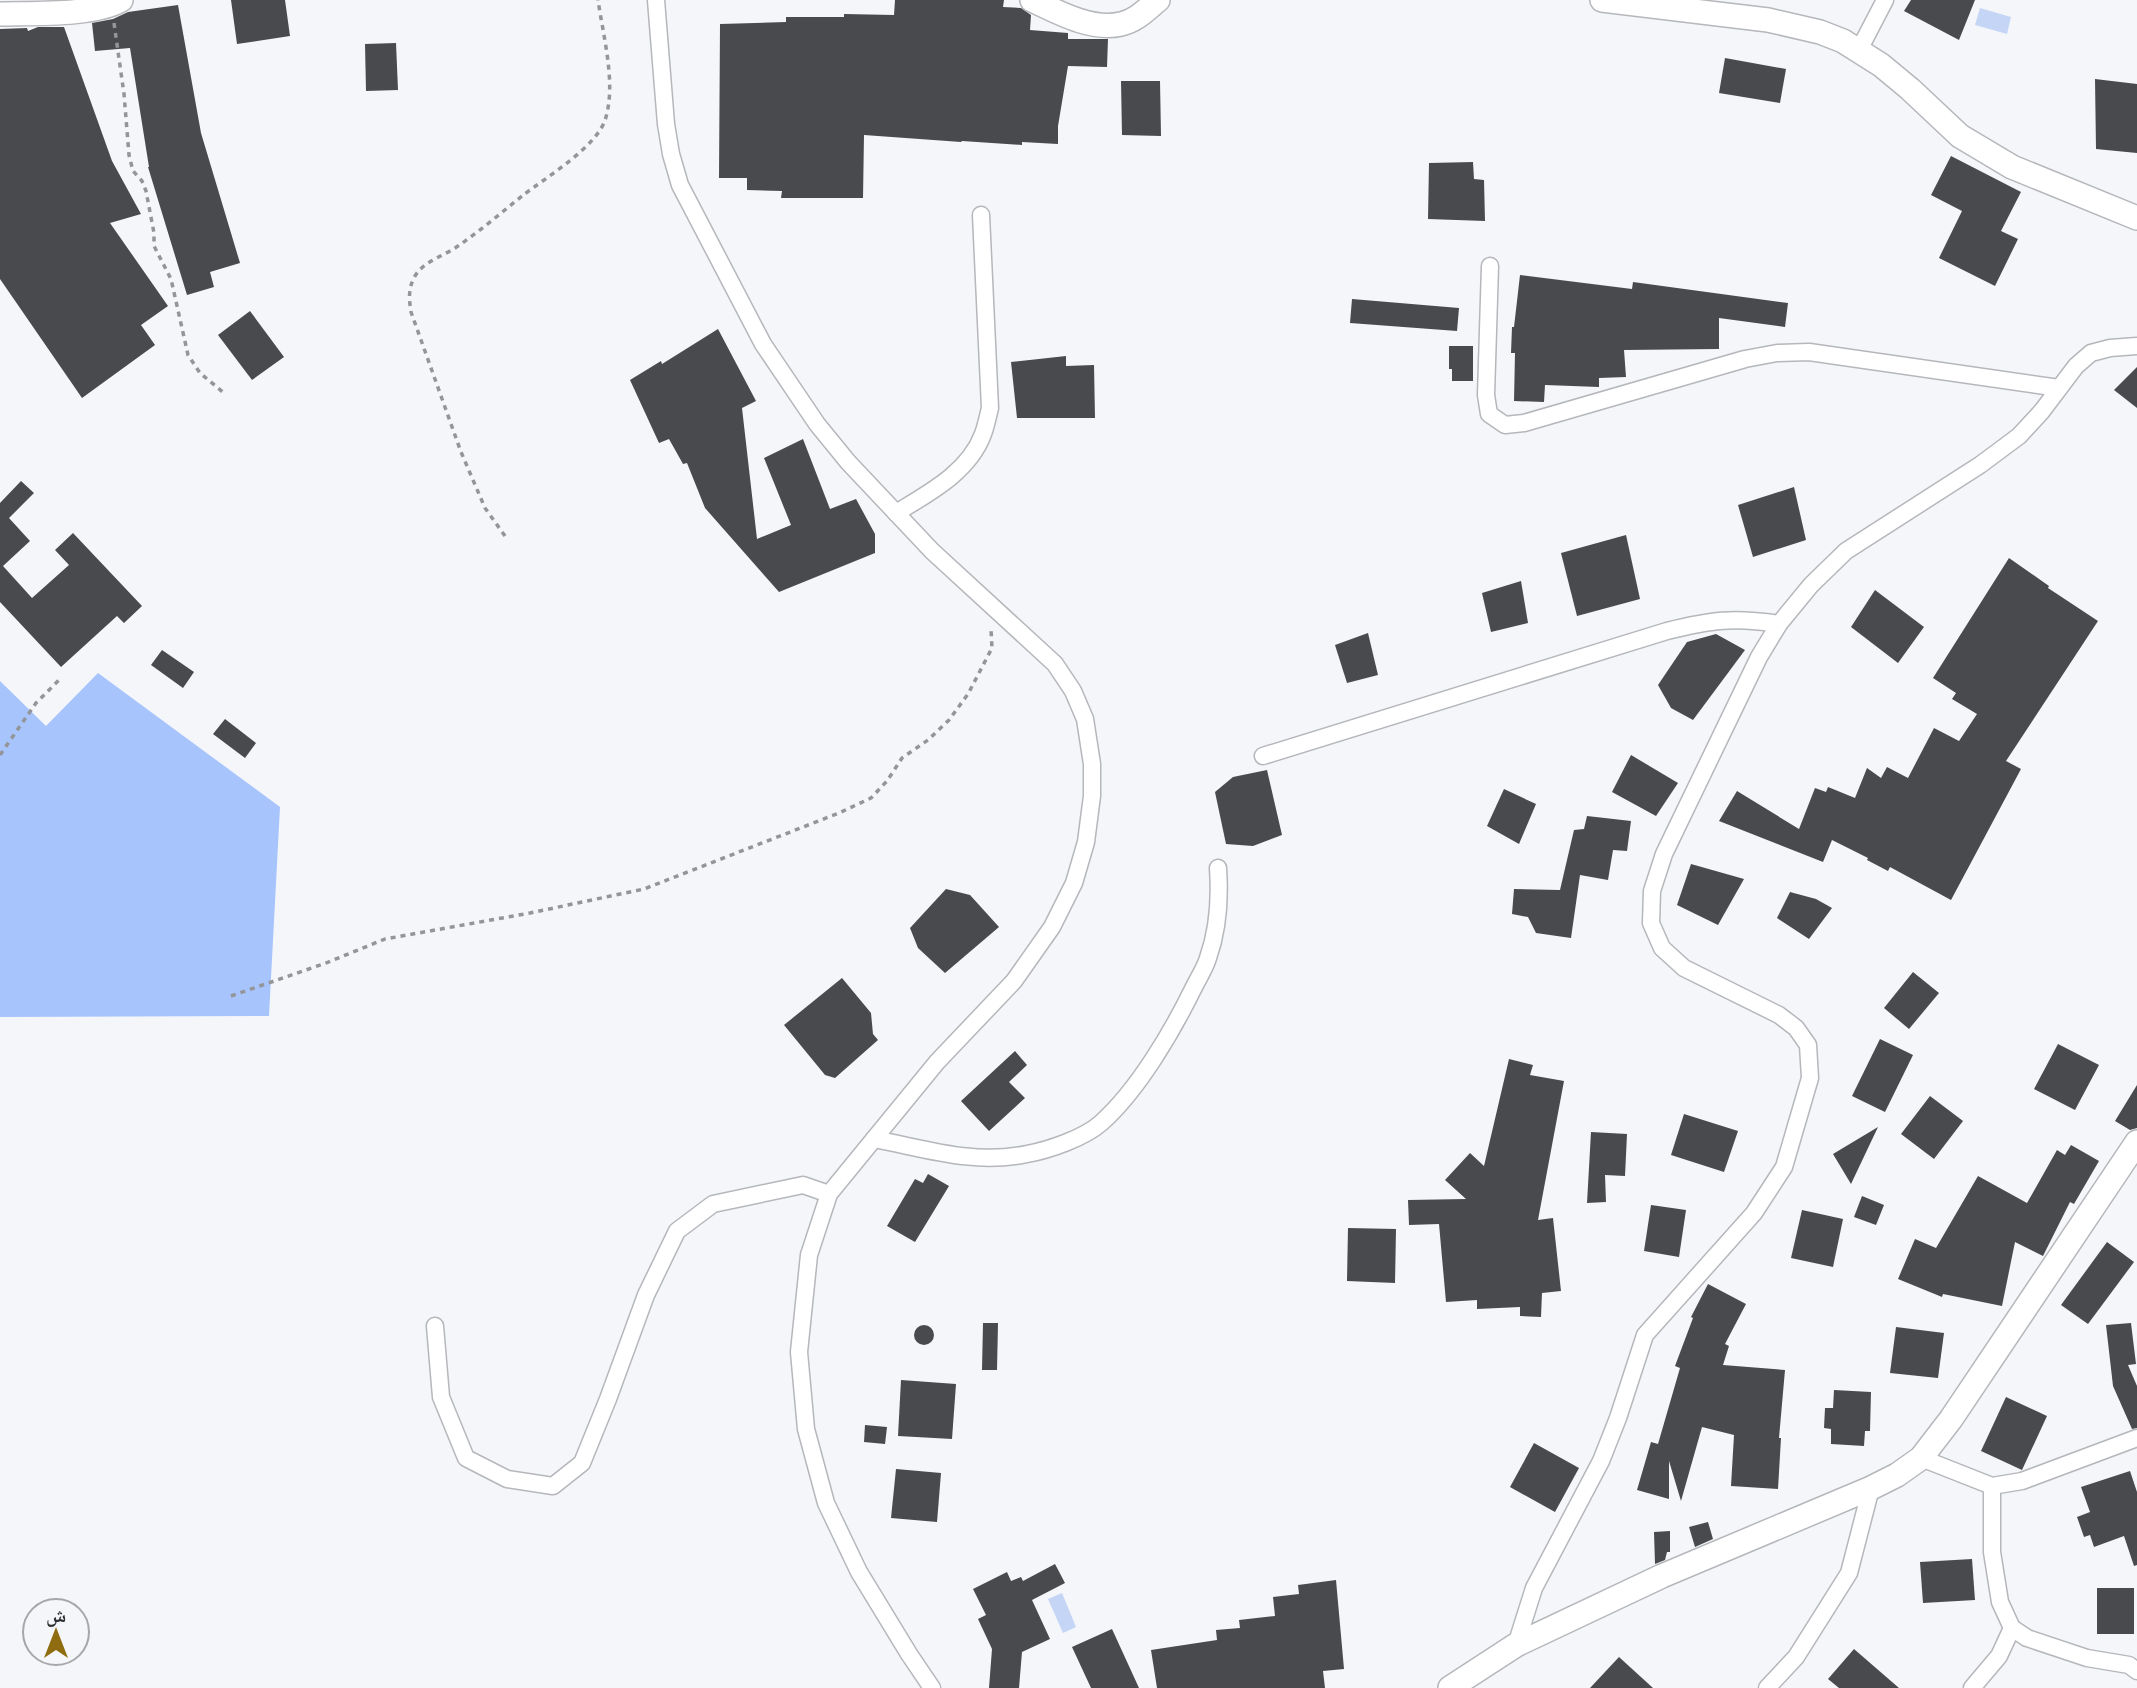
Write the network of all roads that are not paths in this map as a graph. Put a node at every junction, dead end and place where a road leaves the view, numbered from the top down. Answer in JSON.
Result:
{"nodes":[{"id":1,"x":656,"y":0,"type":"edge"},
{"id":2,"x":1032,"y":0,"type":"edge"},
{"id":3,"x":1157,"y":0,"type":"edge"},
{"id":4,"x":1602,"y":0,"type":"edge"},
{"id":5,"x":1885,"y":0,"type":"edge"},
{"id":6,"x":117,"y":2,"type":"edge"},
{"id":7,"x":0,"y":14,"type":"edge"},
{"id":8,"x":1859,"y":50,"type":"junction"},
{"id":9,"x":981,"y":215,"type":"dead end"},
{"id":10,"x":2137,"y":218,"type":"edge"},
{"id":11,"x":1490,"y":266,"type":"dead end"},
{"id":12,"x":2137,"y":346,"type":"edge"},
{"id":13,"x":2059,"y":388,"type":"junction"},
{"id":14,"x":896,"y":513,"type":"junction"},
{"id":15,"x":1779,"y":624,"type":"junction"},
{"id":16,"x":1263,"y":757,"type":"dead end"},
{"id":17,"x":1217,"y":868,"type":"dead end"},
{"id":18,"x":874,"y":1139,"type":"junction"},
{"id":19,"x":2137,"y":1142,"type":"edge"},
{"id":20,"x":829,"y":1194,"type":"junction"},
{"id":21,"x":435,"y":1326,"type":"dead end"},
{"id":22,"x":2137,"y":1438,"type":"edge"},
{"id":23,"x":1921,"y":1458,"type":"junction"},
{"id":24,"x":1992,"y":1486,"type":"junction"},
{"id":25,"x":1871,"y":1488,"type":"junction"},
{"id":26,"x":2012,"y":1628,"type":"junction"},
{"id":27,"x":1516,"y":1645,"type":"junction"},
{"id":28,"x":2137,"y":1671,"type":"edge"},
{"id":29,"x":932,"y":1688,"type":"edge"},
{"id":30,"x":1450,"y":1688,"type":"edge"},
{"id":31,"x":1768,"y":1688,"type":"edge"},
{"id":32,"x":1972,"y":1688,"type":"edge"}],
"edges":[{"from":1,"to":14,"type":"street"},
{"from":2,"to":3,"type":"street"},
{"from":4,"to":8,"type":"street"},
{"from":5,"to":8,"type":"street"},
{"from":6,"to":7,"type":"street"},
{"from":8,"to":10,"type":"street"},
{"from":9,"to":14,"type":"street"},
{"from":11,"to":13,"type":"street"},
{"from":12,"to":13,"type":"street"},
{"from":13,"to":15,"type":"street"},
{"from":14,"to":18,"type":"street"},
{"from":15,"to":16,"type":"street"},
{"from":15,"to":27,"type":"street"},
{"from":17,"to":18,"type":"street"},
{"from":18,"to":20,"type":"street"},
{"from":19,"to":23,"type":"street"},
{"from":20,"to":21,"type":"street"},
{"from":20,"to":29,"type":"street"},
{"from":22,"to":24,"type":"street"},
{"from":23,"to":24,"type":"street"},
{"from":23,"to":25,"type":"street"},
{"from":24,"to":26,"type":"street"},
{"from":25,"to":27,"type":"street"},
{"from":25,"to":31,"type":"street"},
{"from":26,"to":28,"type":"street"},
{"from":26,"to":32,"type":"street"},
{"from":27,"to":30,"type":"street"}]}
